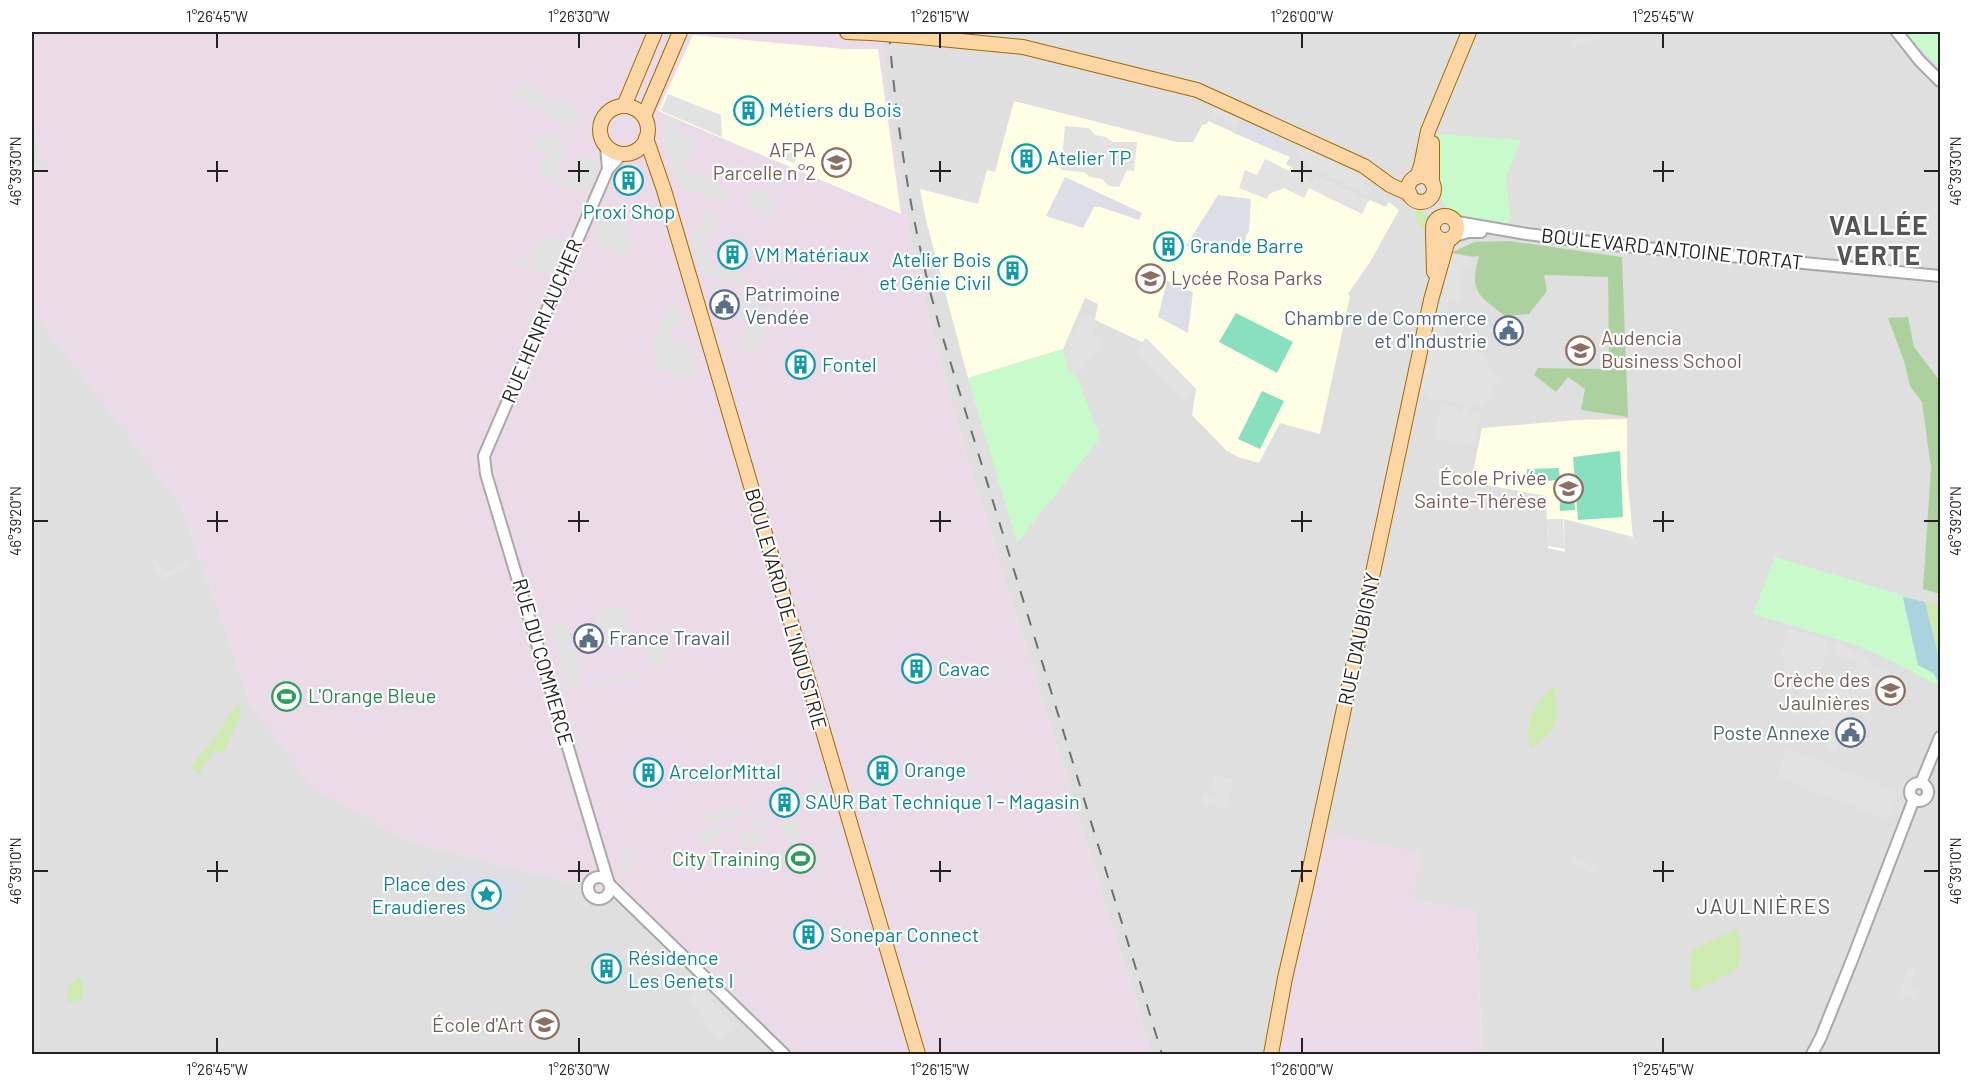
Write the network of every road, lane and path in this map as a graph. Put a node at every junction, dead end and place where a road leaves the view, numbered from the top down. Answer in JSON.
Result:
{"nodes":[{"id":1,"x":655,"y":32,"type":"edge"},
{"id":2,"x":686,"y":32,"type":"edge"},
{"id":3,"x":847,"y":32,"type":"edge"},
{"id":4,"x":1469,"y":32,"type":"edge"},
{"id":5,"x":1897,"y":32,"type":"edge"},
{"id":6,"x":678,"y":38,"type":"edge"},
{"id":7,"x":1941,"y":81,"type":"edge"},
{"id":8,"x":624,"y":106,"type":"junction"},
{"id":9,"x":644,"y":116,"type":"junction"},
{"id":10,"x":1433,"y":118,"type":"junction"},
{"id":11,"x":646,"y":138,"type":"junction"},
{"id":12,"x":606,"y":146,"type":"junction"},
{"id":13,"x":627,"y":153,"type":"junction"},
{"id":14,"x":656,"y":164,"type":"junction"},
{"id":15,"x":608,"y":169,"type":"junction"},
{"id":16,"x":1413,"y":184,"type":"junction"},
{"id":17,"x":1429,"y":194,"type":"junction"},
{"id":18,"x":1445,"y":228,"type":"junction"},
{"id":19,"x":1941,"y":276,"type":"edge"},
{"id":20,"x":486,"y":474,"type":"joint"},
{"id":21,"x":1941,"y":737,"type":"edge"},
{"id":22,"x":598,"y":850,"type":"junction"},
{"id":23,"x":595,"y":878,"type":"junction"},
{"id":24,"x":609,"y":883,"type":"junction"},
{"id":25,"x":603,"y":898,"type":"junction"},
{"id":26,"x":629,"y":904,"type":"junction"},
{"id":27,"x":1285,"y":978,"type":"junction"},
{"id":28,"x":784,"y":1054,"type":"edge"},
{"id":29,"x":918,"y":1054,"type":"edge"},
{"id":30,"x":1263,"y":1054,"type":"edge"},
{"id":31,"x":1271,"y":1054,"type":"edge"},
{"id":32,"x":1812,"y":1054,"type":"edge"}],
"edges":[{"from":1,"to":8,"type":"main road"},
{"from":2,"to":6,"type":"main road"},
{"from":3,"to":16,"type":"main road","bridge":true},
{"from":4,"to":10,"type":"main road"},
{"from":5,"to":7,"type":"street"},
{"from":6,"to":9,"type":"main road"},
{"from":8,"to":9,"type":"main road"},
{"from":8,"to":12,"type":"main road"},
{"from":9,"to":11,"type":"main road"},
{"from":10,"to":16,"type":"main road"},
{"from":10,"to":17,"type":"main road"},
{"from":11,"to":13,"type":"main road"},
{"from":11,"to":14,"type":"main road","name":"BOULEVARD DE L'INDUSTRIE"},
{"from":12,"to":13,"type":"main road"},
{"from":12,"to":15,"type":"street","name":"RUE HENRI AUCHER"},
{"from":13,"to":14,"type":"main road"},
{"from":13,"to":15,"type":"street","name":"RUE HENRI AUCHER"},
{"from":14,"to":29,"type":"main road","name":"BOULEVARD DE L'INDUSTRIE"},
{"from":15,"to":20,"type":"street","name":"RUE HENRI AUCHER"},
{"from":16,"to":17,"type":"main road"},
{"from":16,"to":17,"type":"main road"},
{"from":17,"to":18,"type":"main road"},
{"from":18,"to":19,"type":"street","name":"BOULEVARD ANTOINE TORTAT"},
{"from":18,"to":27,"type":"main road","name":"RUE D'AUBIGNY"},
{"from":20,"to":22,"type":"street","name":"RUE DU COMMERCE"},
{"from":21,"to":32,"type":"street"},
{"from":22,"to":23,"type":"street","name":"RUE DU COMMERCE"},
{"from":22,"to":24,"type":"street","name":"RUE DU COMMERCE"},
{"from":23,"to":24,"type":"street"},
{"from":23,"to":25,"type":"street"},
{"from":24,"to":25,"type":"street"},
{"from":24,"to":26,"type":"street"},
{"from":25,"to":26,"type":"street"},
{"from":26,"to":28,"type":"street"},
{"from":27,"to":30,"type":"main road","name":"RUE D'AUBIGNY"},
{"from":27,"to":31,"type":"main road","name":"RUE D'AUBIGNY"}]}
